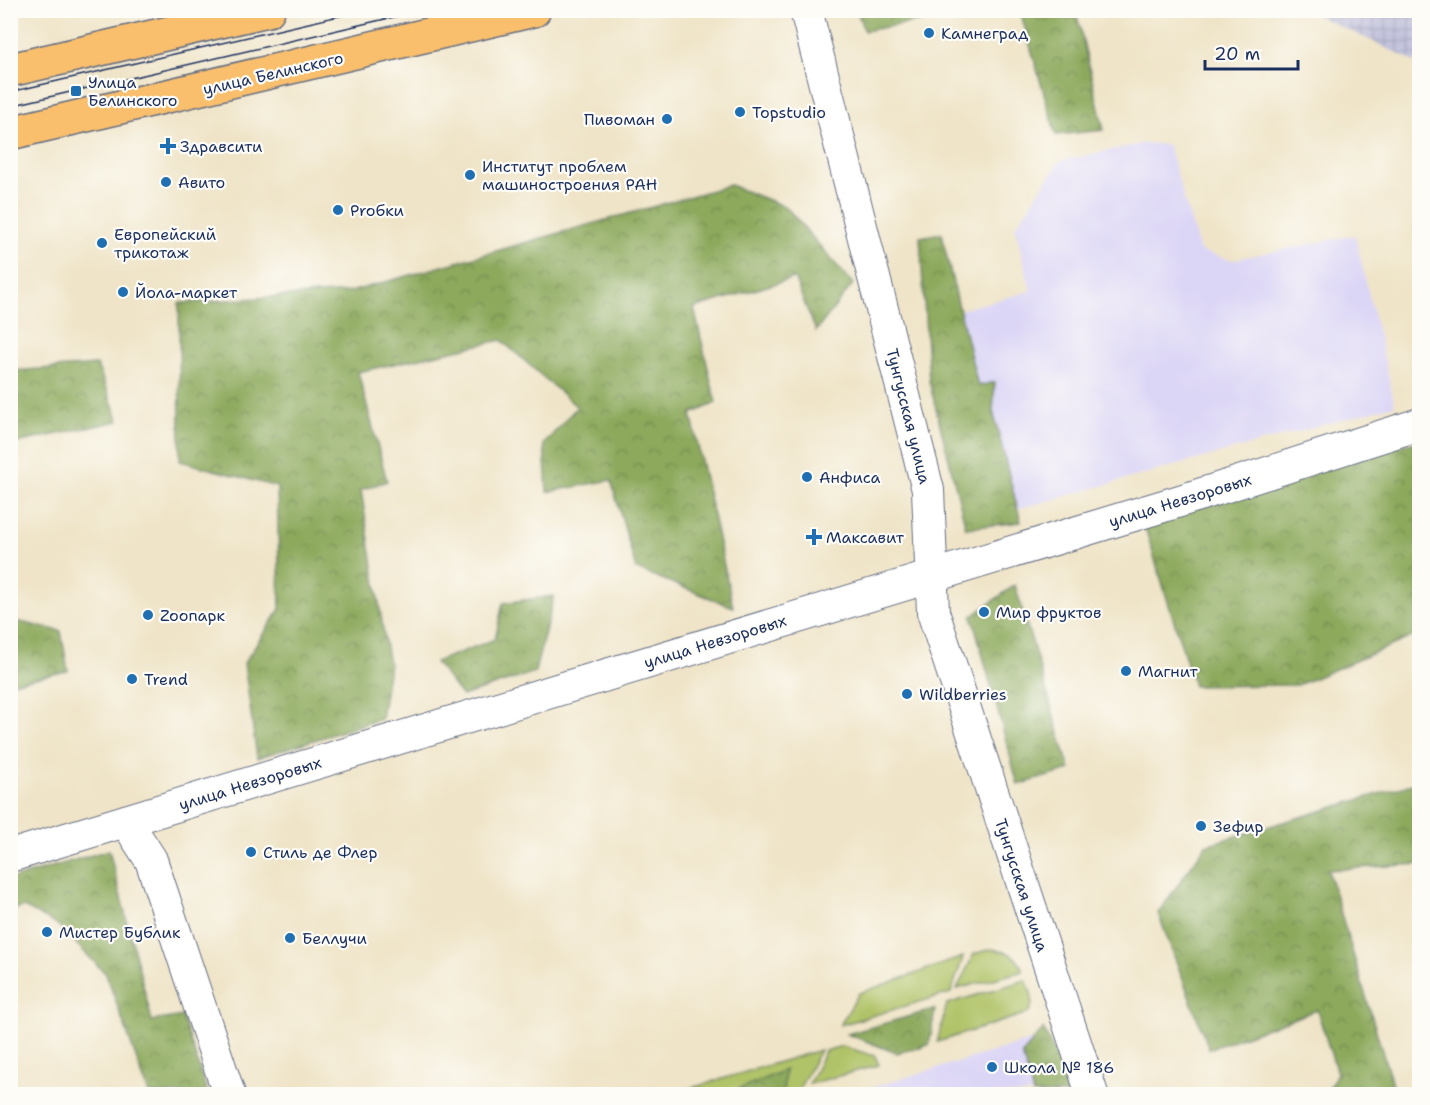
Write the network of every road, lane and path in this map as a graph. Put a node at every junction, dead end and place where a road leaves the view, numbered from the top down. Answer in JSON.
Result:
{"nodes":[{"id":1,"x":268,"y":10,"type":"edge"},
{"id":2,"x":534,"y":10,"type":"edge"},
{"id":3,"x":806,"y":10,"type":"edge"},
{"id":4,"x":10,"y":70,"type":"edge"},
{"id":5,"x":10,"y":133,"type":"edge"},
{"id":6,"x":1419,"y":424,"type":"edge"},
{"id":7,"x":932,"y":575,"type":"junction"},
{"id":8,"x":126,"y":821,"type":"junction"},
{"id":9,"x":10,"y":856,"type":"edge"},
{"id":10,"x":229,"y":1095,"type":"edge"},
{"id":11,"x":1092,"y":1095,"type":"edge"}],
"edges":[{"from":1,"to":4,"type":"main road"},
{"from":2,"to":5,"type":"main road","name":"улица Белинского"},
{"from":3,"to":7,"type":"street","name":"Тунгусская улица"},
{"from":6,"to":7,"type":"street","name":"улица Невзоровых"},
{"from":7,"to":8,"type":"street","name":"улица Невзоровых"},
{"from":7,"to":11,"type":"street","name":"Тунгусская улица"},
{"from":8,"to":9,"type":"street","name":"улица Невзоровых"},
{"from":8,"to":10,"type":"street"}]}
